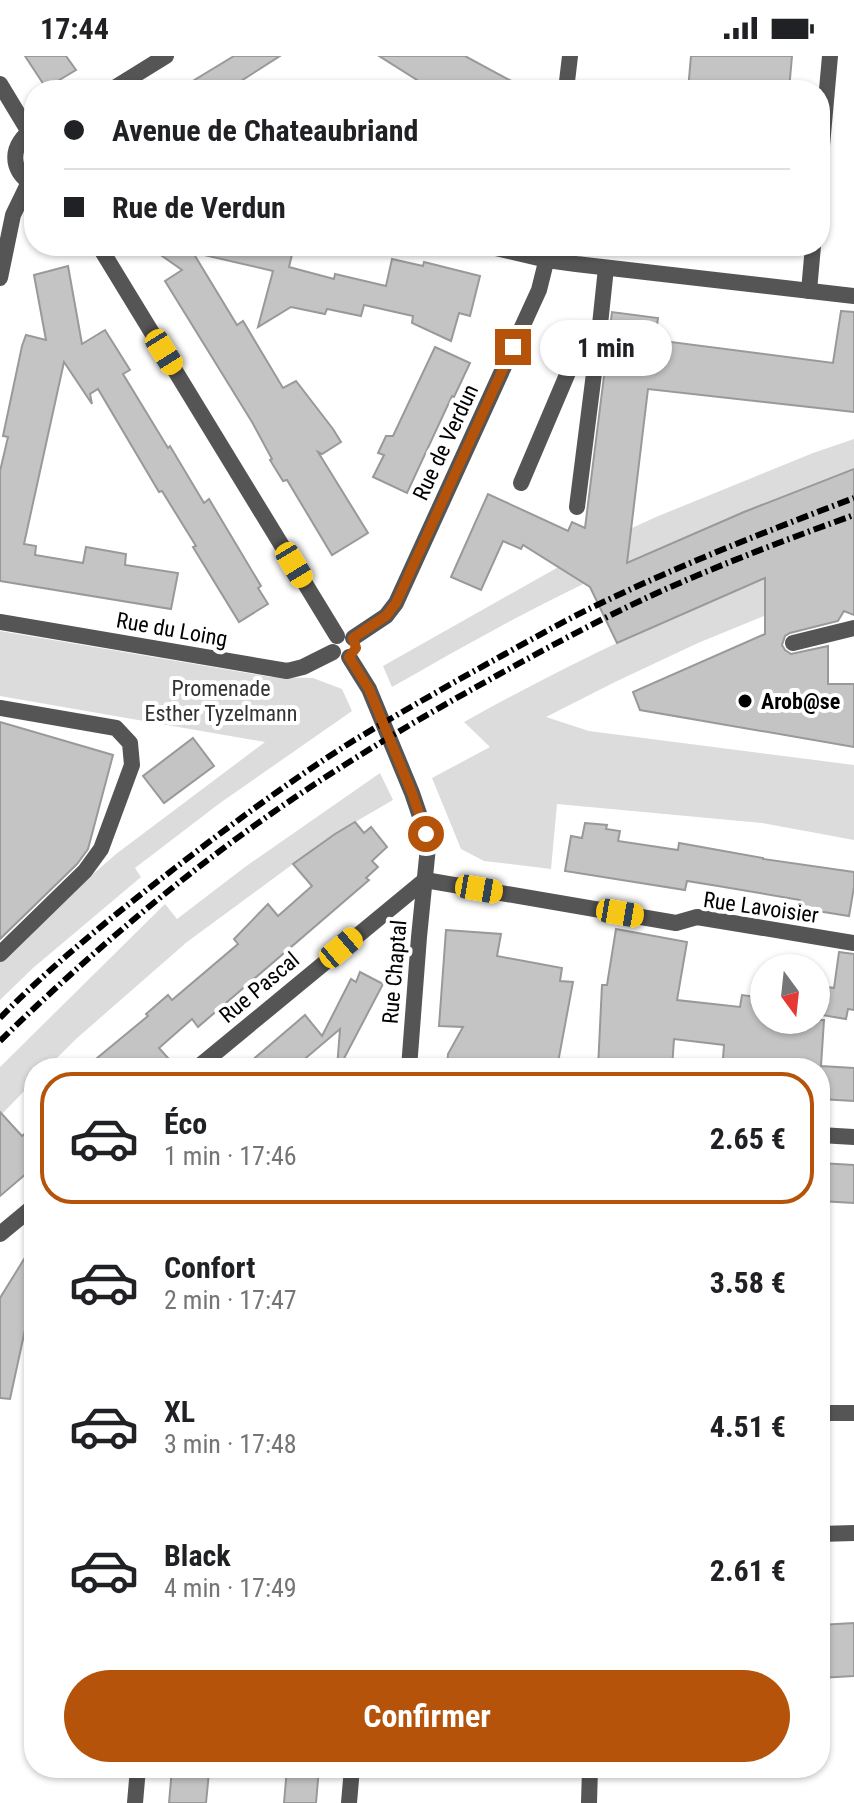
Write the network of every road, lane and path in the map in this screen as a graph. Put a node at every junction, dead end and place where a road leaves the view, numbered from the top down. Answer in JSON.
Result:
{"nodes":[{"id":1,"x":166,"y":56,"type":"edge"},
{"id":2,"x":570,"y":56,"type":"edge"},
{"id":3,"x":830,"y":56,"type":"edge"},
{"id":4,"x":127,"y":80,"type":"edge"},
{"id":5,"x":567,"y":80,"type":"edge"},
{"id":6,"x":828,"y":80,"type":"edge"},
{"id":7,"x":0,"y":84,"type":"edge"},
{"id":8,"x":24,"y":120,"type":"edge"},
{"id":9,"x":24,"y":135,"type":"edge"},
{"id":10,"x":8,"y":164,"type":"edge"},
{"id":11,"x":24,"y":176,"type":"edge"},
{"id":12,"x":24,"y":195,"type":"edge"},
{"id":13,"x":105,"y":256,"type":"edge"},
{"id":14,"x":548,"y":256,"type":"edge"},
{"id":15,"x":560,"y":256,"type":"edge"},
{"id":16,"x":812,"y":256,"type":"edge"},
{"id":17,"x":606,"y":268,"type":"junction"},
{"id":18,"x":0,"y":278,"type":"edge"},
{"id":19,"x":809,"y":291,"type":"junction"},
{"id":20,"x":854,"y":296,"type":"edge"},
{"id":21,"x":599,"y":334,"type":"junction"},
{"id":22,"x":521,"y":483,"type":"dead end"},
{"id":23,"x":577,"y":507,"type":"dead end"},
{"id":24,"x":0,"y":622,"type":"edge"},
{"id":25,"x":854,"y":628,"type":"edge"},
{"id":26,"x":793,"y":643,"type":"dead end"},
{"id":27,"x":343,"y":646,"type":"junction"},
{"id":28,"x":0,"y":708,"type":"edge"},
{"id":29,"x":425,"y":880,"type":"junction"},
{"id":30,"x":854,"y":943,"type":"edge"},
{"id":31,"x":0,"y":954,"type":"edge"},
{"id":32,"x":209,"y":1058,"type":"edge"},
{"id":33,"x":410,"y":1058,"type":"edge"},
{"id":34,"x":830,"y":1136,"type":"edge"},
{"id":35,"x":854,"y":1137,"type":"edge"},
{"id":36,"x":24,"y":1214,"type":"edge"},
{"id":37,"x":0,"y":1234,"type":"edge"},
{"id":38,"x":830,"y":1413,"type":"edge"},
{"id":39,"x":854,"y":1413,"type":"edge"},
{"id":40,"x":854,"y":1533,"type":"edge"},
{"id":41,"x":830,"y":1534,"type":"edge"},
{"id":42,"x":137,"y":1778,"type":"edge"},
{"id":43,"x":351,"y":1778,"type":"edge"},
{"id":44,"x":590,"y":1778,"type":"edge"},
{"id":45,"x":135,"y":1803,"type":"edge"},
{"id":46,"x":349,"y":1803,"type":"edge"},
{"id":47,"x":589,"y":1803,"type":"edge"}],
"edges":[{"from":1,"to":4,"type":"street"},
{"from":2,"to":5,"type":"street"},
{"from":3,"to":6,"type":"street"},
{"from":7,"to":8,"type":"street"},
{"from":9,"to":10,"type":"street"},
{"from":10,"to":11,"type":"street"},
{"from":12,"to":18,"type":"street"},
{"from":13,"to":27,"type":"street","name":"Rue Chaptal"},
{"from":14,"to":27,"type":"street","name":"Rue de Verdun"},
{"from":15,"to":17,"type":"street"},
{"from":16,"to":19,"type":"street"},
{"from":17,"to":19,"type":"street"},
{"from":17,"to":21,"type":"street"},
{"from":19,"to":20,"type":"street"},
{"from":21,"to":22,"type":"street"},
{"from":21,"to":23,"type":"street"},
{"from":24,"to":27,"type":"street","name":"Rue du Loing"},
{"from":25,"to":26,"type":"street"},
{"from":27,"to":29,"type":"street","name":"Rue Chaptal"},
{"from":28,"to":31,"type":"street"},
{"from":29,"to":30,"type":"street","name":"Rue Lavoisier"},
{"from":29,"to":32,"type":"street","name":"Rue Pascal"},
{"from":29,"to":33,"type":"street","name":"Rue Chaptal"},
{"from":34,"to":35,"type":"street"},
{"from":36,"to":37,"type":"street"},
{"from":38,"to":39,"type":"street"},
{"from":40,"to":41,"type":"street"},
{"from":42,"to":45,"type":"street"},
{"from":43,"to":46,"type":"street"},
{"from":44,"to":47,"type":"street"}]}
